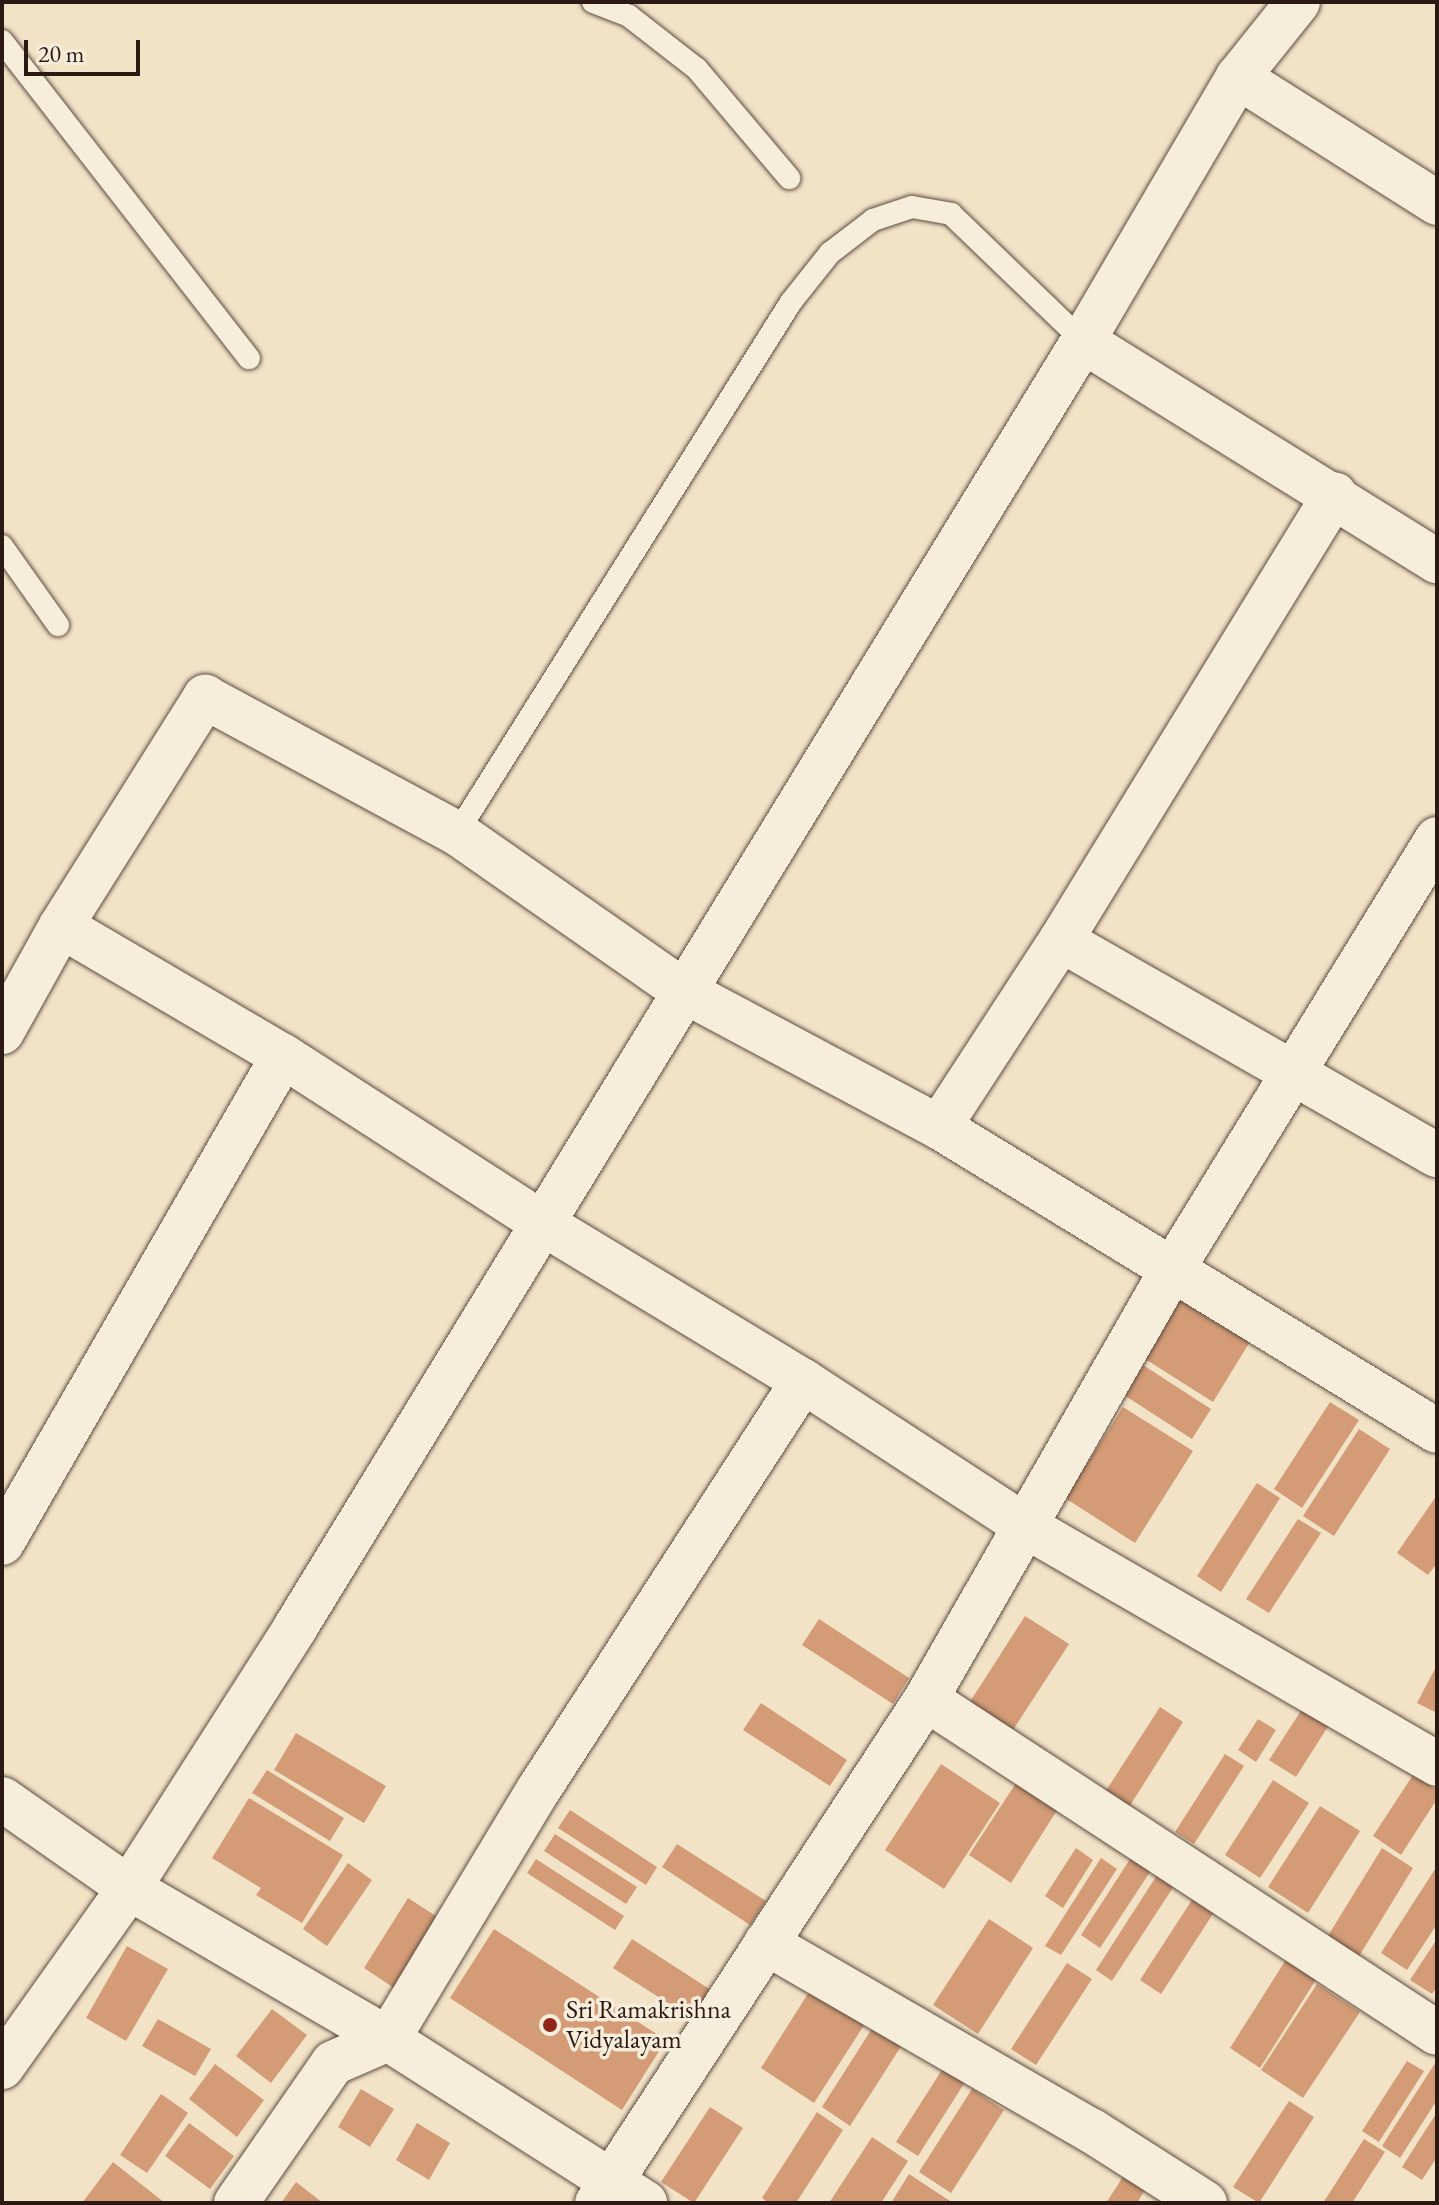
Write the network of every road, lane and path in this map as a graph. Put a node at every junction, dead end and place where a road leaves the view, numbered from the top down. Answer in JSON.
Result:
{"nodes":[{"id":1,"x":593,"y":2,"type":"edge"},
{"id":2,"x":1298,"y":2,"type":"edge"},
{"id":3,"x":2,"y":41,"type":"edge"},
{"id":4,"x":1238,"y":77,"type":"junction"},
{"id":5,"x":789,"y":178,"type":"dead end"},
{"id":6,"x":1437,"y":203,"type":"edge"},
{"id":7,"x":1083,"y":341,"type":"junction"},
{"id":8,"x":249,"y":358,"type":"dead end"},
{"id":9,"x":1335,"y":494,"type":"junction"},
{"id":10,"x":2,"y":546,"type":"edge"},
{"id":11,"x":1437,"y":561,"type":"edge"},
{"id":12,"x":58,"y":625,"type":"dead end"},
{"id":13,"x":457,"y":833,"type":"junction"},
{"id":14,"x":1437,"y":839,"type":"edge"},
{"id":15,"x":61,"y":926,"type":"junction"},
{"id":16,"x":1061,"y":940,"type":"junction"},
{"id":17,"x":682,"y":990,"type":"junction"},
{"id":18,"x":2,"y":1032,"type":"edge"},
{"id":19,"x":283,"y":1056,"type":"junction"},
{"id":20,"x":1295,"y":1070,"type":"junction"},
{"id":21,"x":939,"y":1127,"type":"junction"},
{"id":22,"x":1437,"y":1155,"type":"edge"},
{"id":23,"x":542,"y":1223,"type":"junction"},
{"id":24,"x":1172,"y":1270,"type":"junction"},
{"id":25,"x":803,"y":1381,"type":"junction"},
{"id":26,"x":1437,"y":1431,"type":"edge"},
{"id":27,"x":1027,"y":1527,"type":"junction"},
{"id":28,"x":2,"y":1543,"type":"edge"},
{"id":29,"x":926,"y":1699,"type":"junction"},
{"id":30,"x":1437,"y":1764,"type":"edge"},
{"id":31,"x":2,"y":1799,"type":"edge"},
{"id":32,"x":129,"y":1888,"type":"junction"},
{"id":33,"x":766,"y":1943,"type":"junction"},
{"id":34,"x":1437,"y":2033,"type":"edge"},
{"id":35,"x":388,"y":2039,"type":"junction"},
{"id":36,"x":2,"y":2067,"type":"edge"},
{"id":37,"x":617,"y":2196,"type":"edge"},
{"id":38,"x":236,"y":2203,"type":"edge"},
{"id":39,"x":1205,"y":2203,"type":"edge"}],
"edges":[{"from":1,"to":5,"type":"lane"},
{"from":2,"to":4,"type":"street"},
{"from":3,"to":8,"type":"lane"},
{"from":4,"to":6,"type":"street"},
{"from":4,"to":7,"type":"street"},
{"from":7,"to":9,"type":"street"},
{"from":7,"to":13,"type":"lane"},
{"from":7,"to":17,"type":"street"},
{"from":9,"to":11,"type":"street"},
{"from":9,"to":16,"type":"street"},
{"from":10,"to":12,"type":"lane"},
{"from":13,"to":15,"type":"street"},
{"from":13,"to":17,"type":"street"},
{"from":14,"to":20,"type":"street"},
{"from":15,"to":18,"type":"street"},
{"from":15,"to":19,"type":"street"},
{"from":16,"to":20,"type":"street"},
{"from":16,"to":21,"type":"street"},
{"from":17,"to":21,"type":"street"},
{"from":17,"to":23,"type":"street"},
{"from":19,"to":23,"type":"street"},
{"from":19,"to":28,"type":"street"},
{"from":20,"to":22,"type":"street"},
{"from":20,"to":24,"type":"street"},
{"from":21,"to":24,"type":"street"},
{"from":23,"to":25,"type":"street"},
{"from":23,"to":32,"type":"street"},
{"from":24,"to":26,"type":"street"},
{"from":24,"to":27,"type":"street"},
{"from":25,"to":27,"type":"street"},
{"from":25,"to":35,"type":"street"},
{"from":27,"to":29,"type":"street"},
{"from":27,"to":30,"type":"street"},
{"from":29,"to":33,"type":"street"},
{"from":29,"to":34,"type":"street"},
{"from":31,"to":32,"type":"street"},
{"from":32,"to":35,"type":"street"},
{"from":32,"to":36,"type":"street"},
{"from":33,"to":37,"type":"street"},
{"from":33,"to":39,"type":"street"},
{"from":35,"to":37,"type":"street"},
{"from":35,"to":38,"type":"street"}]}
